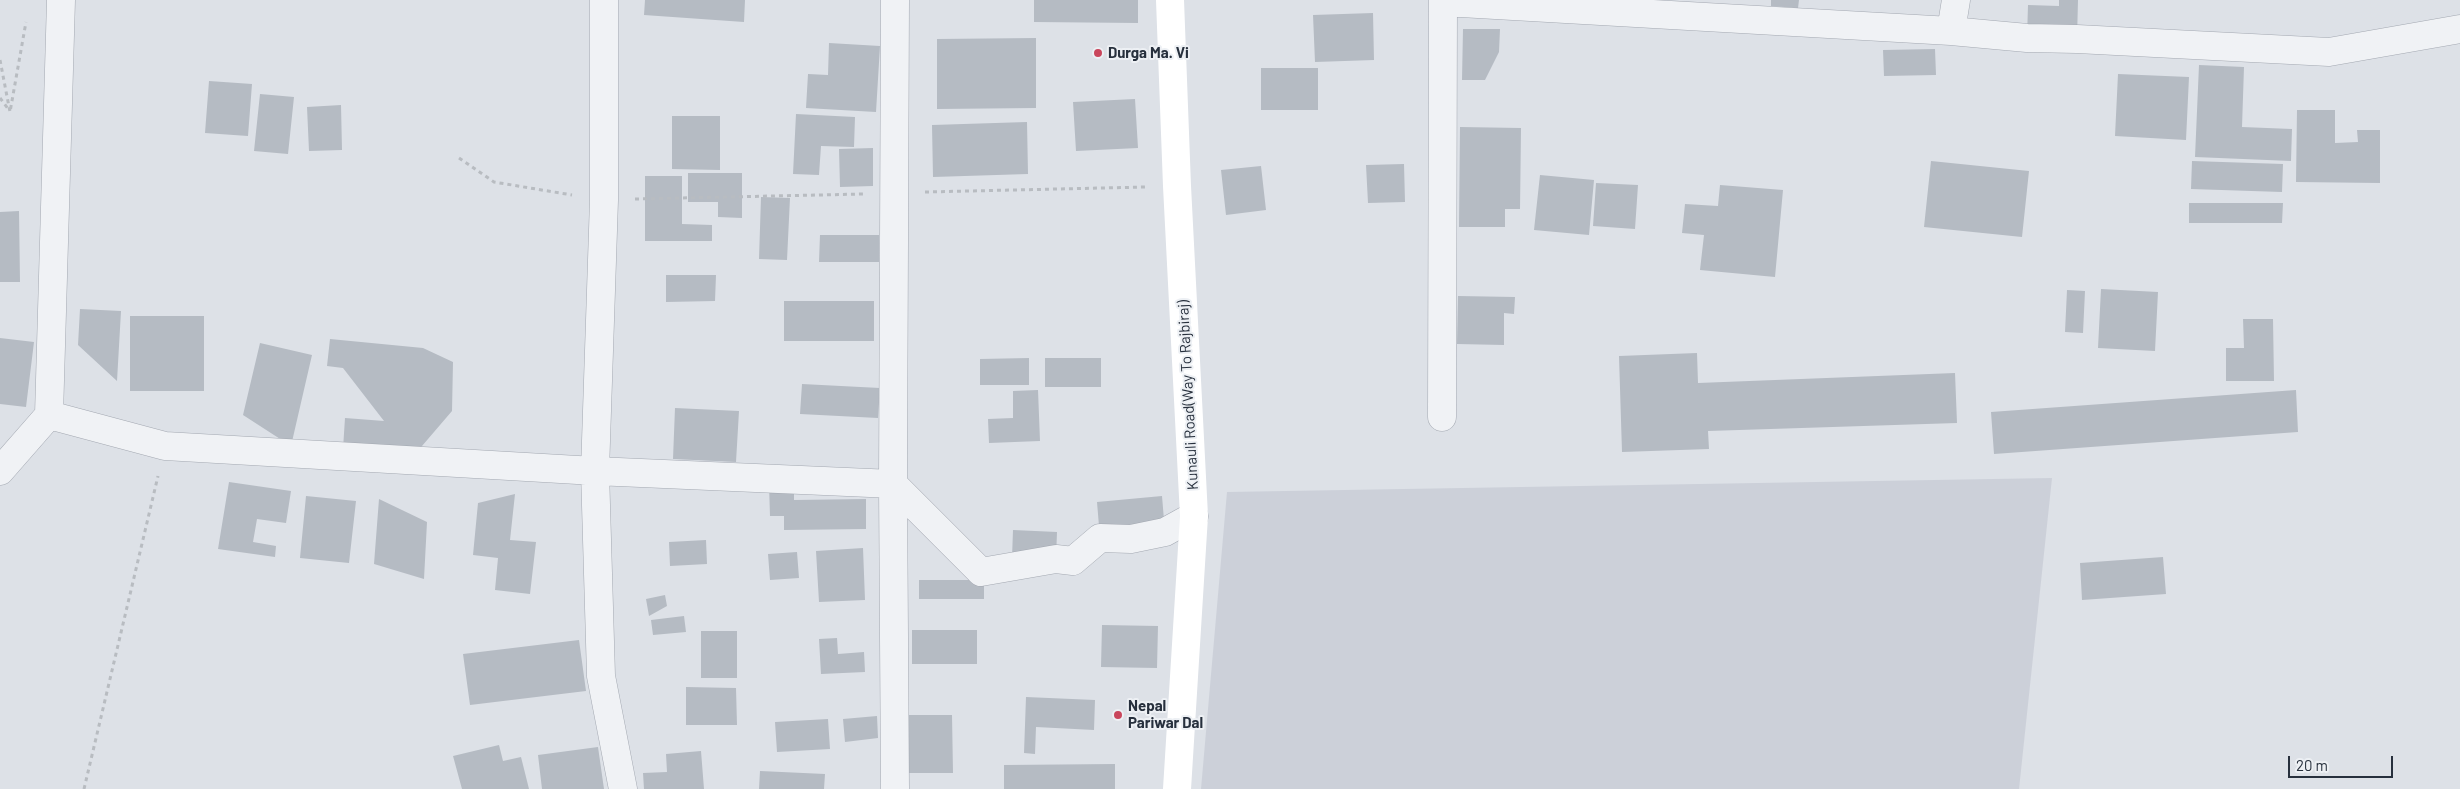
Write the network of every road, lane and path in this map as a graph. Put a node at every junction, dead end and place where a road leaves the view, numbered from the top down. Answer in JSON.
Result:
{"nodes":[{"id":1,"x":61,"y":0,"type":"edge"},
{"id":2,"x":604,"y":0,"type":"edge"},
{"id":3,"x":895,"y":0,"type":"edge"},
{"id":4,"x":1170,"y":0,"type":"edge"},
{"id":5,"x":1956,"y":0,"type":"edge"},
{"id":6,"x":1443,"y":1,"type":"edge"},
{"id":7,"x":26,"y":19,"type":"dead end"},
{"id":8,"x":2460,"y":29,"type":"edge"},
{"id":9,"x":1951,"y":31,"type":"junction"},
{"id":10,"x":0,"y":60,"type":"edge"},
{"id":11,"x":0,"y":98,"type":"edge"},
{"id":12,"x":10,"y":112,"type":"junction"},
{"id":13,"x":459,"y":158,"type":"dead end"},
{"id":14,"x":604,"y":200,"type":"junction"},
{"id":15,"x":49,"y":415,"type":"junction"},
{"id":16,"x":1442,"y":417,"type":"dead end"},
{"id":17,"x":165,"y":446,"type":"junction"},
{"id":18,"x":0,"y":471,"type":"edge"},
{"id":19,"x":595,"y":471,"type":"junction"},
{"id":20,"x":893,"y":484,"type":"junction"},
{"id":21,"x":1194,"y":516,"type":"junction"},
{"id":22,"x":84,"y":789,"type":"edge"},
{"id":23,"x":623,"y":789,"type":"edge"},
{"id":24,"x":895,"y":789,"type":"edge"},
{"id":25,"x":1177,"y":789,"type":"edge"}],
"edges":[{"from":1,"to":15,"type":"street"},
{"from":2,"to":14,"type":"street"},
{"from":3,"to":20,"type":"street"},
{"from":4,"to":21,"type":"main road","name":"Kunauli Road(Way To Rajbiraj)"},
{"from":5,"to":9,"type":"street"},
{"from":6,"to":9,"type":"street"},
{"from":6,"to":16,"type":"street"},
{"from":7,"to":12,"type":"path"},
{"from":8,"to":9,"type":"street"},
{"from":10,"to":12,"type":"path"},
{"from":11,"to":12,"type":"path"},
{"from":13,"to":14,"type":"path"},
{"from":14,"to":19,"type":"street"},
{"from":15,"to":17,"type":"street"},
{"from":15,"to":18,"type":"street"},
{"from":17,"to":19,"type":"street"},
{"from":17,"to":22,"type":"path"},
{"from":19,"to":20,"type":"street"},
{"from":19,"to":23,"type":"street"},
{"from":20,"to":21,"type":"street"},
{"from":20,"to":24,"type":"street"},
{"from":21,"to":25,"type":"main road","name":"Kunauli Road(Way To Rajbiraj)"}]}
